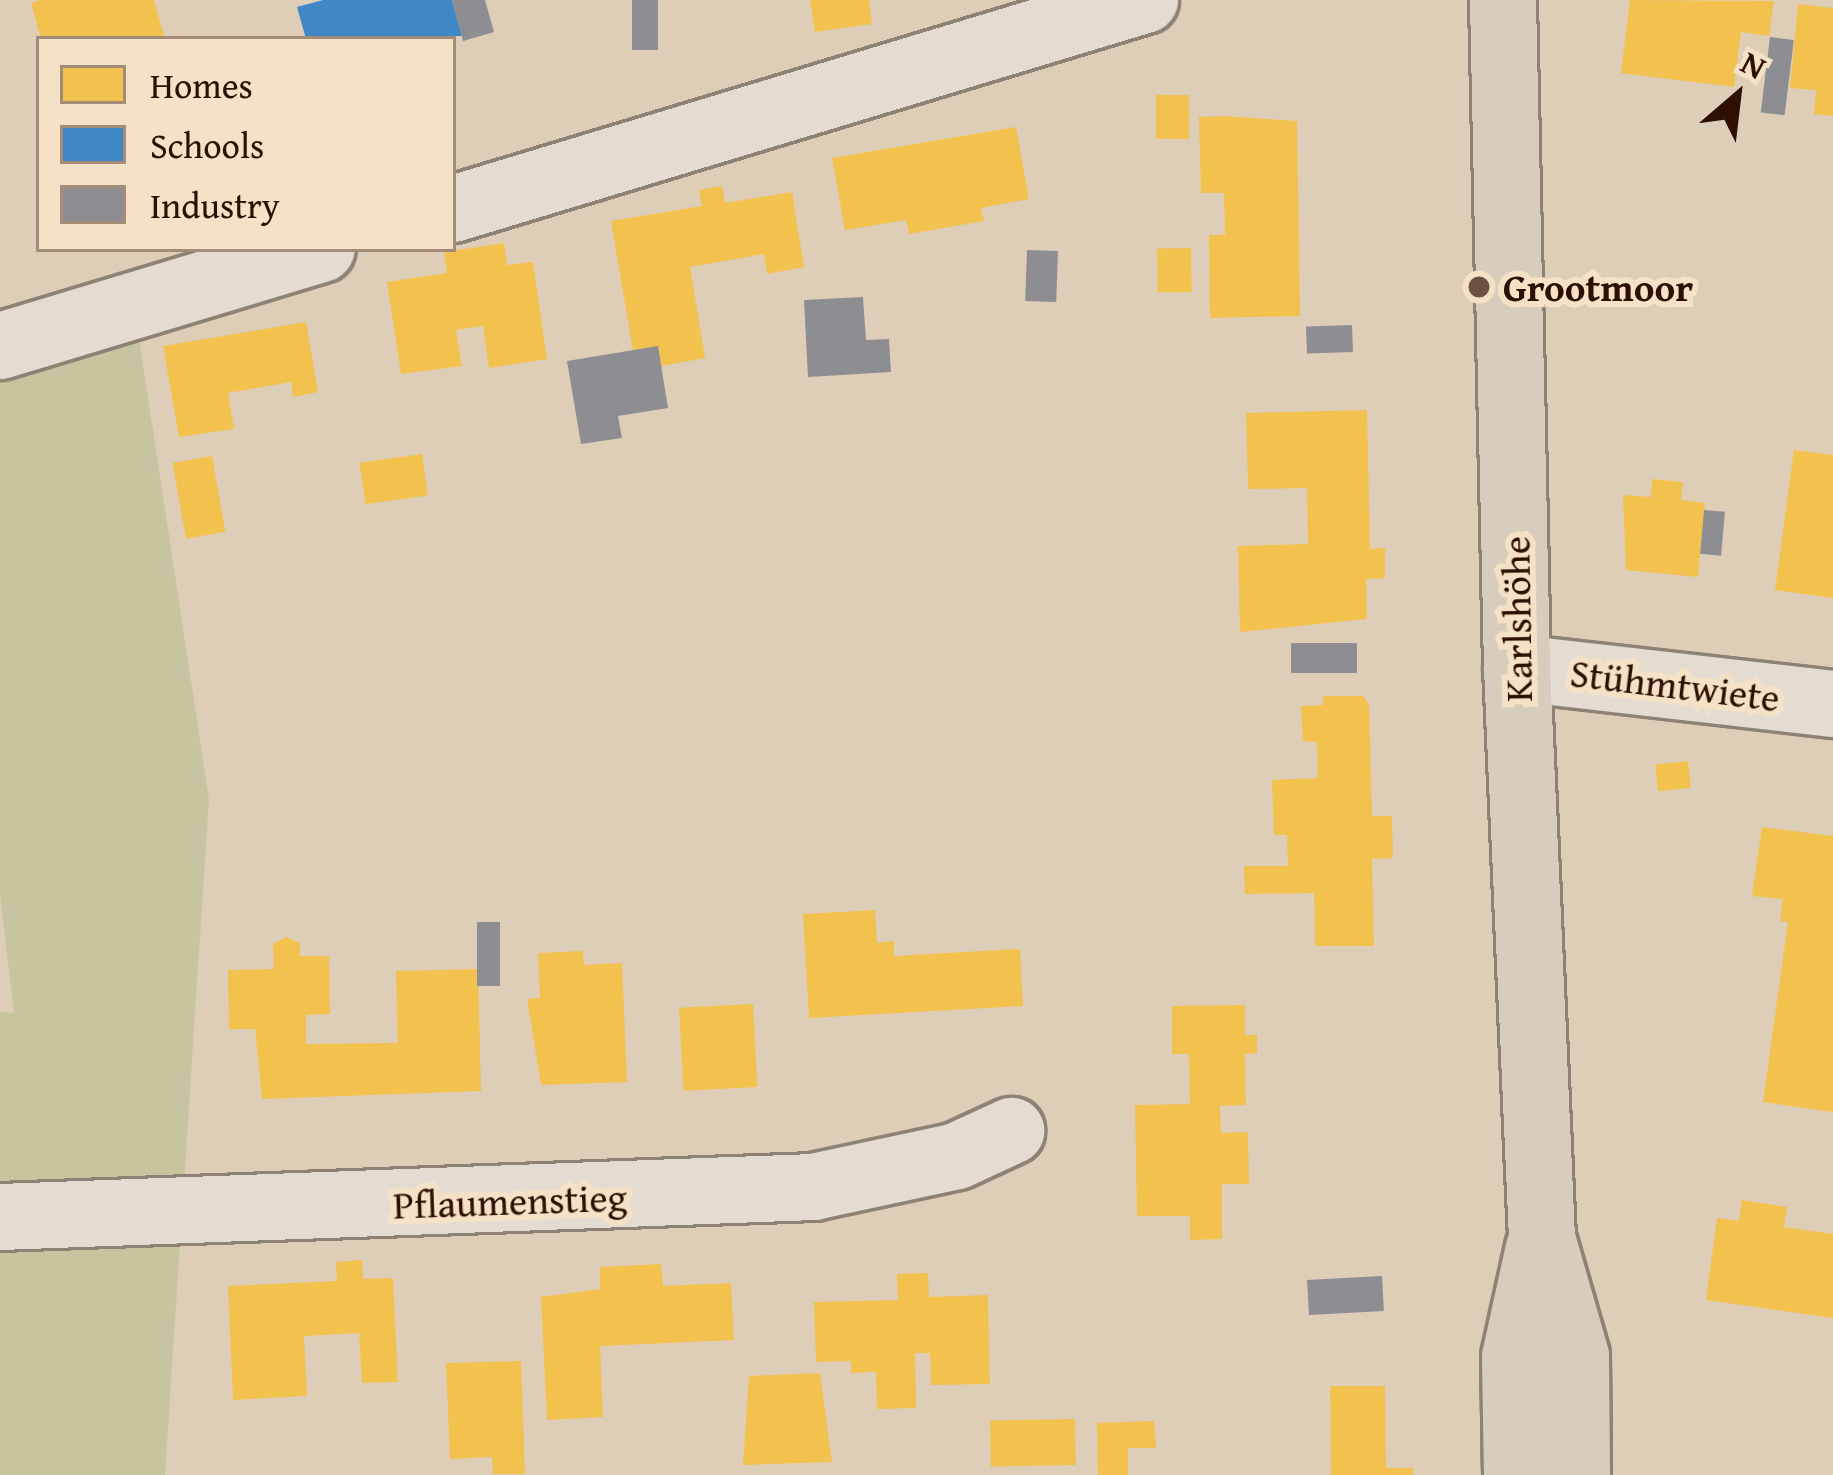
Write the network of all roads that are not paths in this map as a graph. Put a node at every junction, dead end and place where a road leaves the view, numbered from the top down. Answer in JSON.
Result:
{"nodes":[{"id":1,"x":1145,"y":0,"type":"edge"},
{"id":2,"x":1503,"y":0,"type":"edge"},
{"id":3,"x":456,"y":208,"type":"edge"},
{"id":4,"x":312,"y":252,"type":"edge"},
{"id":5,"x":0,"y":346,"type":"edge"},
{"id":6,"x":1517,"y":668,"type":"junction"},
{"id":7,"x":1833,"y":704,"type":"edge"},
{"id":8,"x":1011,"y":1131,"type":"dead end"},
{"id":9,"x":0,"y":1217,"type":"edge"},
{"id":10,"x":1542,"y":1238,"type":"junction"},
{"id":11,"x":1517,"y":1475,"type":"edge"},
{"id":12,"x":1577,"y":1475,"type":"edge"}],
"edges":[{"from":1,"to":3,"type":"street"},
{"from":2,"to":6,"type":"main road","name":"Karlshöhe"},
{"from":4,"to":5,"type":"street"},
{"from":6,"to":7,"type":"street","name":"Stühmtwiete"},
{"from":6,"to":10,"type":"main road","name":"Karlshöhe"},
{"from":8,"to":9,"type":"street","name":"Pflaumenstieg"},
{"from":10,"to":11,"type":"main road","name":"Karlshöhe"},
{"from":10,"to":12,"type":"main road","name":"Karlshöhe"}]}
